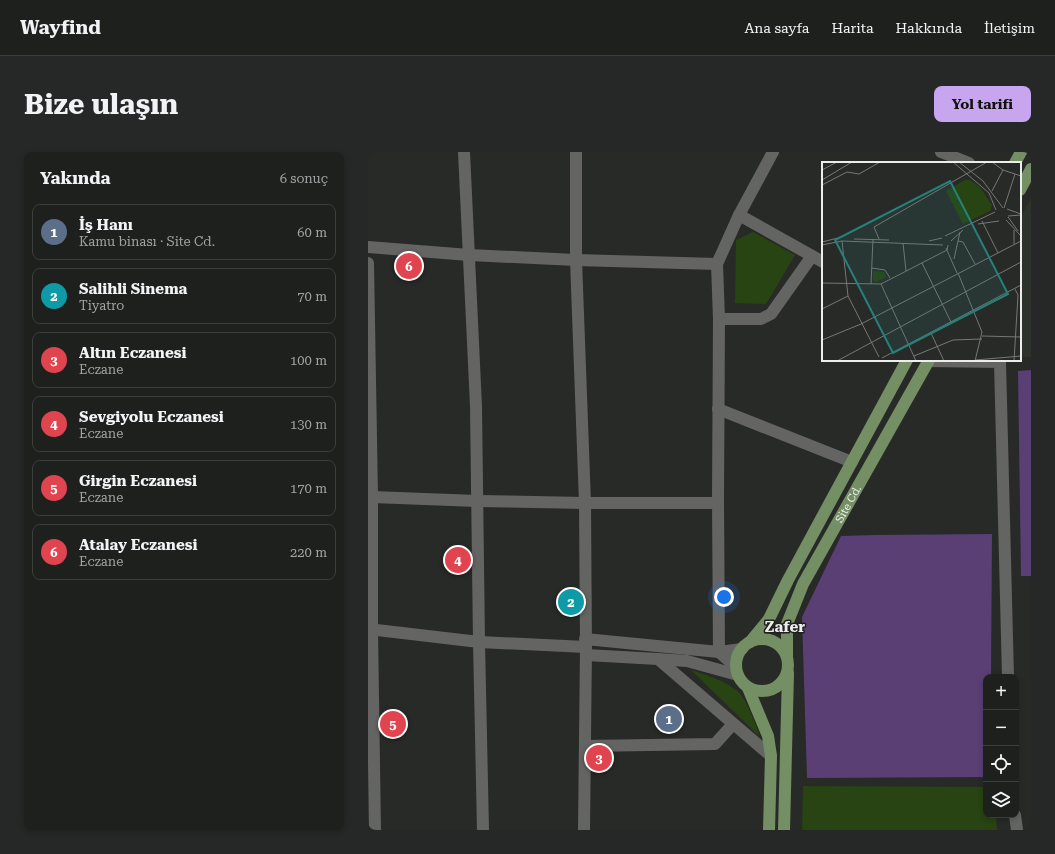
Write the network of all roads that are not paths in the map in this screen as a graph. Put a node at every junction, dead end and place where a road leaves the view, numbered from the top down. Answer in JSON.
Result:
{"nodes":[{"id":1,"x":464,"y":152,"type":"edge"},
{"id":2,"x":576,"y":152,"type":"edge"},
{"id":3,"x":773,"y":152,"type":"edge"},
{"id":4,"x":941,"y":152,"type":"edge"},
{"id":5,"x":1021,"y":152,"type":"edge"},
{"id":6,"x":966,"y":162,"type":"edge"},
{"id":7,"x":1016,"y":162,"type":"edge"},
{"id":8,"x":1031,"y":169,"type":"edge"},
{"id":9,"x":1021,"y":188,"type":"edge"},
{"id":10,"x":740,"y":215,"type":"junction"},
{"id":11,"x":368,"y":247,"type":"edge"},
{"id":12,"x":469,"y":255,"type":"junction"},
{"id":13,"x":812,"y":256,"type":"junction"},
{"id":14,"x":576,"y":260,"type":"junction"},
{"id":15,"x":822,"y":261,"type":"edge"},
{"id":16,"x":368,"y":263,"type":"edge"},
{"id":17,"x":717,"y":264,"type":"junction"},
{"id":18,"x":719,"y":318,"type":"junction"},
{"id":19,"x":906,"y":361,"type":"edge"},
{"id":20,"x":928,"y":361,"type":"edge"},
{"id":21,"x":964,"y":361,"type":"edge"},
{"id":22,"x":369,"y":377,"type":"edge"},
{"id":23,"x":718,"y":409,"type":"junction"},
{"id":24,"x":852,"y":462,"type":"junction"},
{"id":25,"x":372,"y":497,"type":"junction"},
{"id":26,"x":477,"y":501,"type":"junction"},
{"id":27,"x":585,"y":503,"type":"junction"},
{"id":28,"x":718,"y":503,"type":"junction"},
{"id":29,"x":370,"y":629,"type":"edge"},
{"id":30,"x":479,"y":642,"type":"junction"},
{"id":31,"x":746,"y":645,"type":"junction"},
{"id":32,"x":586,"y":647,"type":"junction"},
{"id":33,"x":719,"y":652,"type":"junction"},
{"id":34,"x":787,"y":655,"type":"junction"},
{"id":35,"x":658,"y":659,"type":"junction"},
{"id":36,"x":737,"y":671,"type":"junction"},
{"id":37,"x":788,"y":672,"type":"junction"},
{"id":38,"x":1008,"y":674,"type":"edge"},
{"id":39,"x":748,"y":688,"type":"junction"},
{"id":40,"x":733,"y":724,"type":"junction"},
{"id":41,"x":585,"y":746,"type":"junction"},
{"id":42,"x":771,"y":756,"type":"junction"},
{"id":43,"x":1015,"y":818,"type":"edge"},
{"id":44,"x":375,"y":830,"type":"edge"},
{"id":45,"x":483,"y":830,"type":"edge"},
{"id":46,"x":584,"y":830,"type":"edge"},
{"id":47,"x":769,"y":830,"type":"edge"},
{"id":48,"x":784,"y":830,"type":"edge"},
{"id":49,"x":1017,"y":830,"type":"edge"}],
"edges":[{"from":1,"to":12,"type":"street"},
{"from":2,"to":14,"type":"street"},
{"from":3,"to":10,"type":"street"},
{"from":4,"to":6,"type":"street"},
{"from":5,"to":7,"type":"main road"},
{"from":8,"to":9,"type":"main road"},
{"from":10,"to":13,"type":"street"},
{"from":10,"to":17,"type":"street"},
{"from":11,"to":12,"type":"street"},
{"from":12,"to":14,"type":"street"},
{"from":12,"to":26,"type":"street"},
{"from":13,"to":15,"type":"street"},
{"from":13,"to":18,"type":"street"},
{"from":14,"to":17,"type":"street"},
{"from":14,"to":27,"type":"street"},
{"from":16,"to":22,"type":"street"},
{"from":17,"to":18,"type":"street"},
{"from":18,"to":23,"type":"street"},
{"from":19,"to":24,"type":"main road","name":"Site Cd."},
{"from":20,"to":34,"type":"main road","name":"Site Cd."},
{"from":21,"to":38,"type":"street"},
{"from":22,"to":25,"type":"street"},
{"from":23,"to":24,"type":"street"},
{"from":23,"to":28,"type":"street"},
{"from":24,"to":31,"type":"main road","name":"Site Cd."},
{"from":25,"to":26,"type":"street"},
{"from":25,"to":29,"type":"street"},
{"from":26,"to":27,"type":"street"},
{"from":26,"to":30,"type":"street"},
{"from":27,"to":28,"type":"street"},
{"from":27,"to":32,"type":"street"},
{"from":28,"to":33,"type":"street"},
{"from":29,"to":30,"type":"street"},
{"from":29,"to":44,"type":"street"},
{"from":30,"to":32,"type":"street"},
{"from":30,"to":45,"type":"street"},
{"from":31,"to":33,"type":"street"},
{"from":31,"to":34,"type":"main road"},
{"from":31,"to":36,"type":"main road"},
{"from":32,"to":33,"type":"street"},
{"from":32,"to":35,"type":"street"},
{"from":32,"to":41,"type":"street"},
{"from":33,"to":36,"type":"street"},
{"from":34,"to":37,"type":"main road"},
{"from":35,"to":36,"type":"street"},
{"from":35,"to":40,"type":"street"},
{"from":36,"to":39,"type":"main road"},
{"from":37,"to":39,"type":"main road"},
{"from":37,"to":48,"type":"main road"},
{"from":39,"to":42,"type":"main road"},
{"from":40,"to":41,"type":"street"},
{"from":40,"to":42,"type":"street"},
{"from":41,"to":46,"type":"street"},
{"from":42,"to":47,"type":"main road"},
{"from":43,"to":49,"type":"street"}]}
